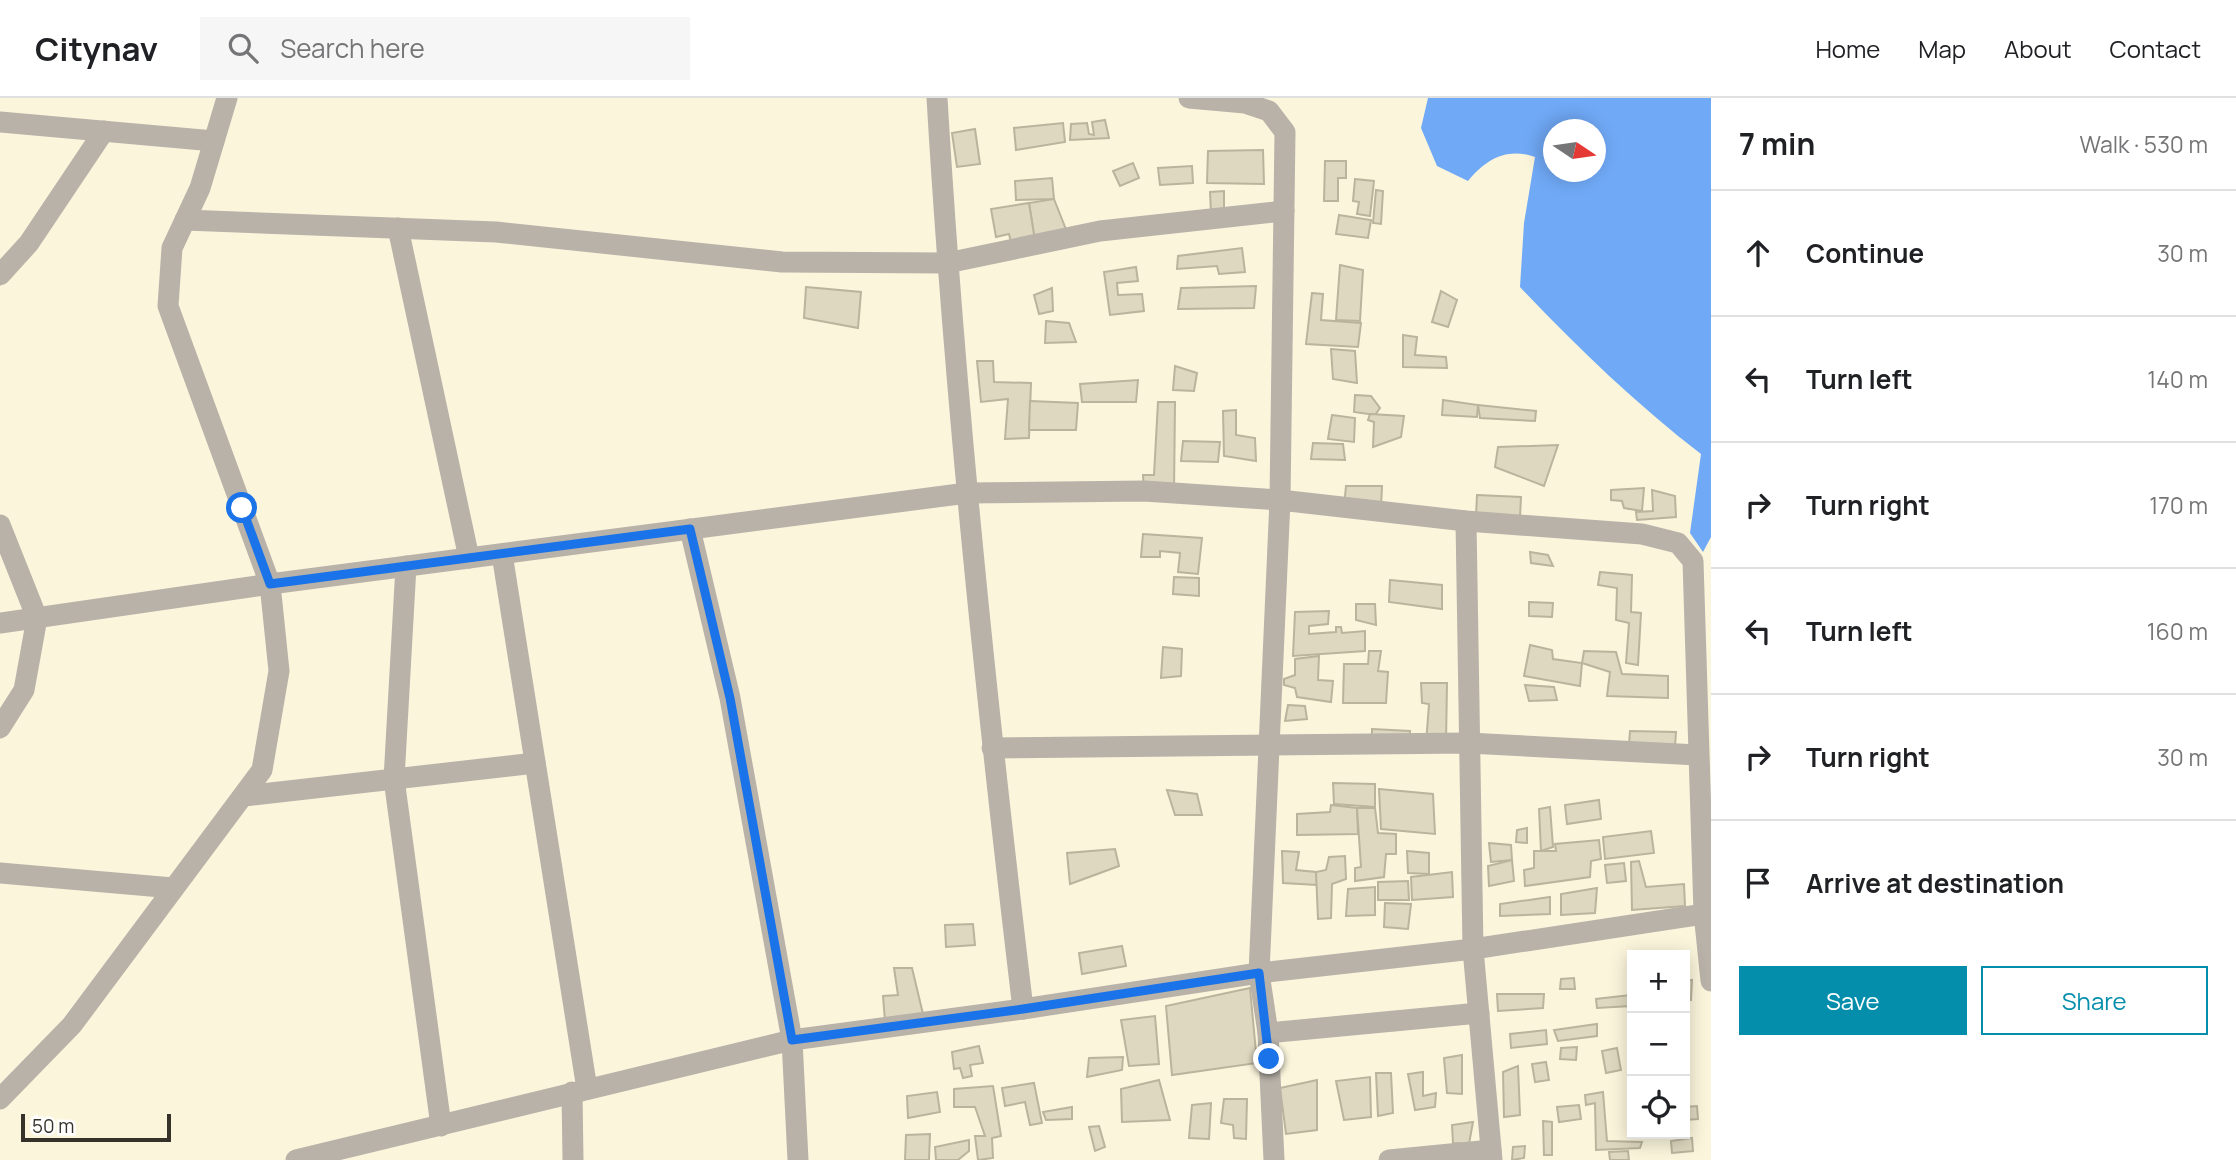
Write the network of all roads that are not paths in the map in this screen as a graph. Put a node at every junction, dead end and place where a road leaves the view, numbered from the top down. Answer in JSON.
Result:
{"nodes":[{"id":1,"x":227,"y":98,"type":"edge"},
{"id":2,"x":937,"y":98,"type":"edge"},
{"id":3,"x":1189,"y":98,"type":"edge"},
{"id":4,"x":0,"y":122,"type":"edge"},
{"id":5,"x":104,"y":131,"type":"junction"},
{"id":6,"x":214,"y":141,"type":"junction"},
{"id":7,"x":1284,"y":211,"type":"junction"},
{"id":8,"x":185,"y":220,"type":"junction"},
{"id":9,"x":398,"y":228,"type":"junction"},
{"id":10,"x":947,"y":263,"type":"junction"},
{"id":11,"x":0,"y":275,"type":"edge"},
{"id":12,"x":967,"y":493,"type":"junction"},
{"id":13,"x":1280,"y":500,"type":"junction"},
{"id":14,"x":1466,"y":521,"type":"junction"},
{"id":15,"x":0,"y":525,"type":"edge"},
{"id":16,"x":690,"y":529,"type":"junction"},
{"id":17,"x":502,"y":554,"type":"junction"},
{"id":18,"x":469,"y":558,"type":"junction"},
{"id":19,"x":406,"y":566,"type":"junction"},
{"id":20,"x":270,"y":584,"type":"junction"},
{"id":21,"x":37,"y":618,"type":"junction"},
{"id":22,"x":0,"y":623,"type":"edge"},
{"id":23,"x":0,"y":729,"type":"edge"},
{"id":24,"x":1468,"y":743,"type":"junction"},
{"id":25,"x":1271,"y":747,"type":"junction"},
{"id":26,"x":992,"y":748,"type":"junction"},
{"id":27,"x":1698,"y":755,"type":"junction"},
{"id":28,"x":535,"y":763,"type":"junction"},
{"id":29,"x":394,"y":779,"type":"junction"},
{"id":30,"x":244,"y":796,"type":"junction"},
{"id":31,"x":0,"y":873,"type":"edge"},
{"id":32,"x":173,"y":888,"type":"junction"},
{"id":33,"x":1707,"y":913,"type":"edge"},
{"id":34,"x":1473,"y":949,"type":"junction"},
{"id":35,"x":1259,"y":973,"type":"junction"},
{"id":36,"x":1711,"y":981,"type":"edge"},
{"id":37,"x":1023,"y":1009,"type":"junction"},
{"id":38,"x":1479,"y":1013,"type":"junction"},
{"id":39,"x":1268,"y":1034,"type":"junction"},
{"id":40,"x":792,"y":1040,"type":"junction"},
{"id":41,"x":580,"y":1091,"type":"junction"},
{"id":42,"x":0,"y":1099,"type":"edge"},
{"id":43,"x":441,"y":1126,"type":"junction"},
{"id":44,"x":1491,"y":1155,"type":"edge"},
{"id":45,"x":296,"y":1160,"type":"edge"},
{"id":46,"x":573,"y":1160,"type":"edge"},
{"id":47,"x":797,"y":1160,"type":"edge"},
{"id":48,"x":1274,"y":1160,"type":"edge"},
{"id":49,"x":1388,"y":1160,"type":"edge"}],
"edges":[{"from":1,"to":6,"type":"street"},
{"from":2,"to":10,"type":"street"},
{"from":3,"to":7,"type":"street"},
{"from":4,"to":5,"type":"street"},
{"from":5,"to":6,"type":"street"},
{"from":5,"to":11,"type":"street"},
{"from":6,"to":8,"type":"street"},
{"from":7,"to":10,"type":"street"},
{"from":7,"to":13,"type":"street"},
{"from":8,"to":9,"type":"street"},
{"from":8,"to":20,"type":"street"},
{"from":9,"to":10,"type":"street"},
{"from":9,"to":18,"type":"street"},
{"from":10,"to":12,"type":"street"},
{"from":12,"to":13,"type":"street"},
{"from":12,"to":16,"type":"street"},
{"from":12,"to":26,"type":"street"},
{"from":13,"to":14,"type":"street"},
{"from":13,"to":25,"type":"street"},
{"from":14,"to":24,"type":"street"},
{"from":14,"to":27,"type":"street"},
{"from":15,"to":21,"type":"street"},
{"from":16,"to":17,"type":"street"},
{"from":16,"to":40,"type":"street"},
{"from":17,"to":18,"type":"street"},
{"from":17,"to":28,"type":"street"},
{"from":18,"to":19,"type":"street"},
{"from":19,"to":20,"type":"street"},
{"from":19,"to":29,"type":"street"},
{"from":20,"to":21,"type":"street"},
{"from":20,"to":30,"type":"street"},
{"from":21,"to":22,"type":"street"},
{"from":21,"to":23,"type":"street"},
{"from":24,"to":25,"type":"street"},
{"from":24,"to":27,"type":"street"},
{"from":24,"to":34,"type":"street"},
{"from":25,"to":26,"type":"street"},
{"from":25,"to":35,"type":"street"},
{"from":26,"to":37,"type":"street"},
{"from":27,"to":33,"type":"street"},
{"from":28,"to":29,"type":"street"},
{"from":28,"to":41,"type":"street"},
{"from":29,"to":30,"type":"street"},
{"from":29,"to":43,"type":"street"},
{"from":30,"to":32,"type":"street"},
{"from":31,"to":32,"type":"street"},
{"from":32,"to":42,"type":"street"},
{"from":33,"to":34,"type":"street"},
{"from":33,"to":36,"type":"street"},
{"from":34,"to":35,"type":"street"},
{"from":34,"to":38,"type":"street"},
{"from":35,"to":37,"type":"street"},
{"from":35,"to":39,"type":"street"},
{"from":37,"to":40,"type":"street"},
{"from":38,"to":39,"type":"street"},
{"from":38,"to":44,"type":"street"},
{"from":39,"to":48,"type":"street"},
{"from":40,"to":41,"type":"street"},
{"from":40,"to":47,"type":"street"},
{"from":41,"to":43,"type":"street"},
{"from":41,"to":46,"type":"street"},
{"from":43,"to":45,"type":"street"},
{"from":44,"to":49,"type":"street"}]}
